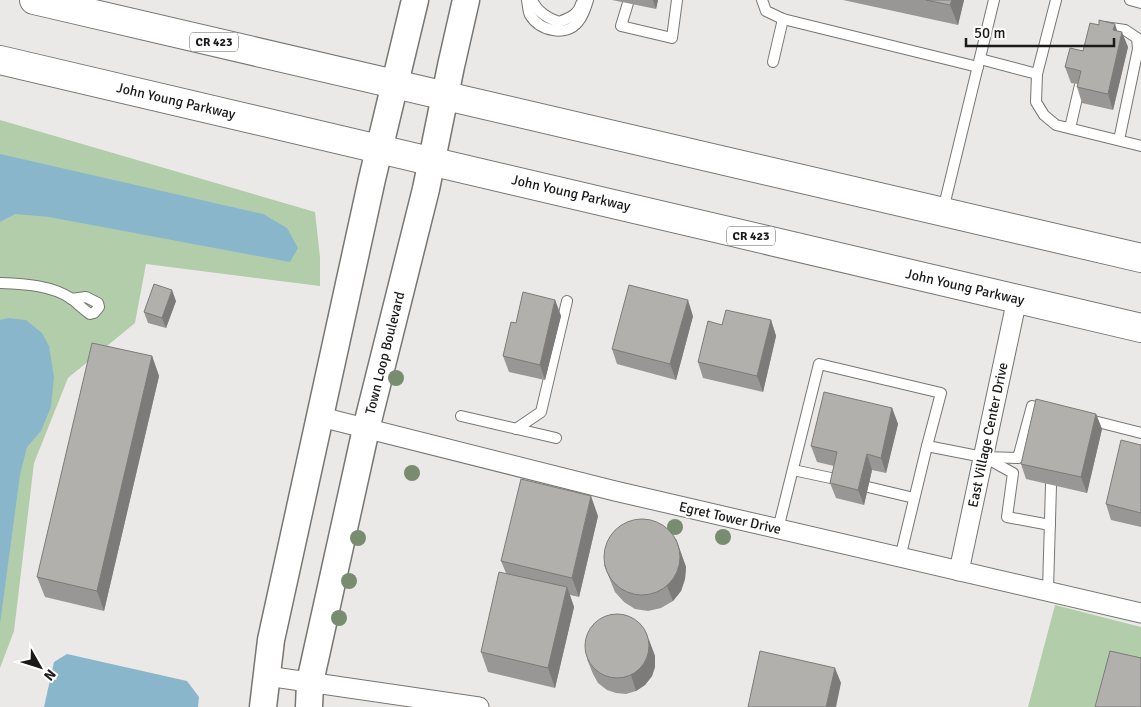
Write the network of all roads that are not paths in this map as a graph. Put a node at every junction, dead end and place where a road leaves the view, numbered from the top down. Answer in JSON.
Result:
{"nodes":[{"id":1,"x":34,"y":0,"type":"edge"},
{"id":2,"x":415,"y":0,"type":"edge"},
{"id":3,"x":466,"y":0,"type":"edge"},
{"id":4,"x":527,"y":0,"type":"edge"},
{"id":5,"x":532,"y":0,"type":"edge"},
{"id":6,"x":582,"y":0,"type":"edge"},
{"id":7,"x":588,"y":0,"type":"edge"},
{"id":8,"x":676,"y":0,"type":"edge"},
{"id":9,"x":762,"y":0,"type":"edge"},
{"id":10,"x":994,"y":0,"type":"edge"},
{"id":11,"x":1056,"y":0,"type":"edge"},
{"id":12,"x":1130,"y":0,"type":"edge"},
{"id":13,"x":628,"y":3,"type":"dead end"},
{"id":14,"x":1141,"y":3,"type":"edge"},
{"id":15,"x":783,"y":19,"type":"junction"},
{"id":16,"x":1095,"y":30,"type":"edge"},
{"id":17,"x":0,"y":60,"type":"edge"},
{"id":18,"x":773,"y":62,"type":"dead end"},
{"id":19,"x":979,"y":63,"type":"junction"},
{"id":20,"x":1037,"y":74,"type":"junction"},
{"id":21,"x":395,"y":84,"type":"junction"},
{"id":22,"x":1080,"y":85,"type":"edge"},
{"id":23,"x":445,"y":95,"type":"junction"},
{"id":24,"x":1070,"y":128,"type":"junction"},
{"id":25,"x":1118,"y":140,"type":"junction"},
{"id":26,"x":1141,"y":146,"type":"edge"},
{"id":27,"x":379,"y":149,"type":"junction"},
{"id":28,"x":432,"y":161,"type":"junction"},
{"id":29,"x":942,"y":211,"type":"junction"},
{"id":30,"x":1141,"y":258,"type":"edge"},
{"id":31,"x":0,"y":283,"type":"edge"},
{"id":32,"x":72,"y":299,"type":"dead end"},
{"id":33,"x":1017,"y":299,"type":"junction"},
{"id":34,"x":567,"y":301,"type":"dead end"},
{"id":35,"x":1141,"y":328,"type":"edge"},
{"id":36,"x":1058,"y":412,"type":"edge"},
{"id":37,"x":461,"y":416,"type":"dead end"},
{"id":38,"x":1076,"y":416,"type":"edge"},
{"id":39,"x":321,"y":417,"type":"junction"},
{"id":40,"x":366,"y":429,"type":"junction"},
{"id":41,"x":516,"y":429,"type":"junction"},
{"id":42,"x":1141,"y":433,"type":"edge"},
{"id":43,"x":556,"y":438,"type":"dead end"},
{"id":44,"x":926,"y":446,"type":"junction"},
{"id":45,"x":983,"y":457,"type":"junction"},
{"id":46,"x":1057,"y":457,"type":"edge"},
{"id":47,"x":793,"y":470,"type":"junction"},
{"id":48,"x":840,"y":480,"type":"edge"},
{"id":49,"x":868,"y":487,"type":"dead end"},
{"id":50,"x":914,"y":498,"type":"junction"},
{"id":51,"x":1050,"y":525,"type":"junction"},
{"id":52,"x":778,"y":529,"type":"junction"},
{"id":53,"x":900,"y":558,"type":"junction"},
{"id":54,"x":959,"y":571,"type":"junction"},
{"id":55,"x":1048,"y":590,"type":"junction"},
{"id":56,"x":1141,"y":613,"type":"edge"},
{"id":57,"x":266,"y":676,"type":"junction"},
{"id":58,"x":310,"y":695,"type":"edge"},
{"id":59,"x":263,"y":707,"type":"edge"},
{"id":60,"x":479,"y":707,"type":"edge"}],
"edges":[{"from":1,"to":21,"type":"highway","number":"CR 423"},
{"from":2,"to":21,"type":"street"},
{"from":3,"to":23,"type":"street","name":"Town Loop Boulevard"},
{"from":4,"to":7,"type":"lane"},
{"from":5,"to":6,"type":"lane"},
{"from":8,"to":13,"type":"lane"},
{"from":9,"to":15,"type":"lane"},
{"from":10,"to":19,"type":"lane"},
{"from":11,"to":20,"type":"lane"},
{"from":12,"to":14,"type":"lane"},
{"from":15,"to":18,"type":"lane"},
{"from":15,"to":19,"type":"lane"},
{"from":16,"to":25,"type":"lane"},
{"from":17,"to":27,"type":"highway","name":"John Young Parkway","number":"CR 423"},
{"from":19,"to":20,"type":"lane"},
{"from":19,"to":29,"type":"lane"},
{"from":20,"to":24,"type":"lane"},
{"from":21,"to":23,"type":"highway","number":"CR 423"},
{"from":21,"to":27,"type":"street"},
{"from":22,"to":24,"type":"lane"},
{"from":23,"to":28,"type":"street","name":"Town Loop Boulevard"},
{"from":23,"to":29,"type":"highway","number":"CR 423"},
{"from":24,"to":25,"type":"lane"},
{"from":25,"to":26,"type":"lane"},
{"from":27,"to":28,"type":"highway","name":"John Young Parkway","number":"CR 423"},
{"from":27,"to":39,"type":"street"},
{"from":28,"to":33,"type":"highway","name":"John Young Parkway","number":"CR 423"},
{"from":28,"to":40,"type":"street","name":"Town Loop Boulevard"},
{"from":29,"to":30,"type":"highway","number":"CR 423"},
{"from":31,"to":32,"type":"lane"},
{"from":33,"to":35,"type":"highway","name":"John Young Parkway","number":"CR 423"},
{"from":33,"to":45,"type":"street","name":"East Village Center Drive"},
{"from":34,"to":41,"type":"lane"},
{"from":36,"to":45,"type":"lane"},
{"from":37,"to":41,"type":"lane"},
{"from":38,"to":42,"type":"lane"},
{"from":39,"to":40,"type":"street","name":"Egret Tower Drive"},
{"from":39,"to":57,"type":"street"},
{"from":40,"to":52,"type":"street","name":"Egret Tower Drive"},
{"from":40,"to":58,"type":"street","name":"Town Loop Boulevard"},
{"from":41,"to":43,"type":"lane"},
{"from":44,"to":45,"type":"lane"},
{"from":44,"to":47,"type":"lane"},
{"from":44,"to":50,"type":"lane"},
{"from":45,"to":51,"type":"lane"},
{"from":45,"to":54,"type":"street","name":"East Village Center Drive"},
{"from":46,"to":51,"type":"lane"},
{"from":47,"to":48,"type":"lane"},
{"from":47,"to":52,"type":"lane"},
{"from":49,"to":50,"type":"lane"},
{"from":50,"to":53,"type":"lane"},
{"from":51,"to":55,"type":"lane"},
{"from":52,"to":53,"type":"street","name":"Egret Tower Drive"},
{"from":53,"to":54,"type":"street","name":"Egret Tower Drive"},
{"from":54,"to":55,"type":"street","name":"Egret Tower Drive"},
{"from":55,"to":56,"type":"street","name":"Egret Tower Drive"},
{"from":57,"to":58,"type":"street"},
{"from":57,"to":59,"type":"street"},
{"from":58,"to":60,"type":"street"}]}
